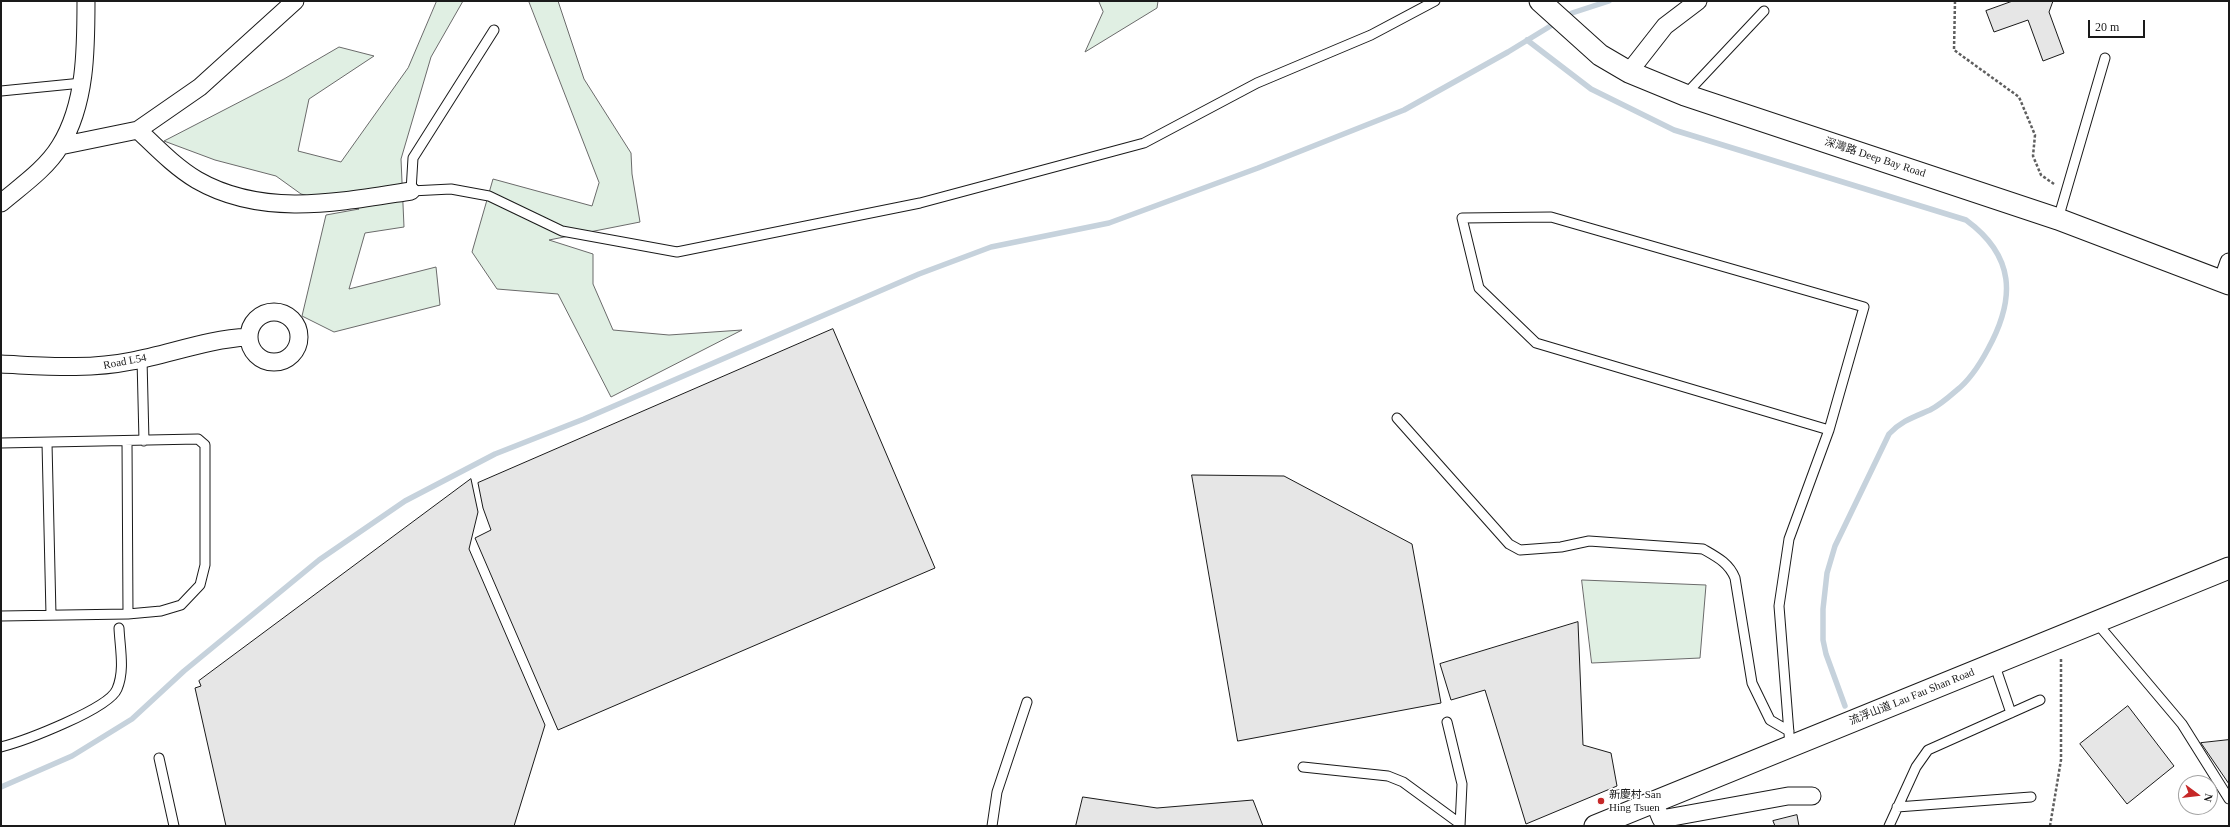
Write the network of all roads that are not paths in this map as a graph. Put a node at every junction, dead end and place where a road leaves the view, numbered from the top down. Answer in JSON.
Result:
{"nodes":[{"id":1,"x":86,"y":1,"type":"edge"},
{"id":2,"x":295,"y":1,"type":"edge"},
{"id":3,"x":1435,"y":1,"type":"edge"},
{"id":4,"x":1698,"y":1,"type":"edge"},
{"id":5,"x":1542,"y":3,"type":"edge"},
{"id":6,"x":1764,"y":11,"type":"dead end"},
{"id":7,"x":494,"y":30,"type":"dead end"},
{"id":8,"x":2105,"y":58,"type":"dead end"},
{"id":9,"x":1629,"y":72,"type":"junction"},
{"id":10,"x":82,"y":83,"type":"junction"},
{"id":11,"x":1,"y":91,"type":"edge"},
{"id":12,"x":1685,"y":95,"type":"junction"},
{"id":13,"x":138,"y":130,"type":"junction"},
{"id":14,"x":60,"y":146,"type":"junction"},
{"id":15,"x":412,"y":191,"type":"junction"},
{"id":16,"x":1,"y":203,"type":"edge"},
{"id":17,"x":2058,"y":219,"type":"junction"},
{"id":18,"x":2229,"y":262,"type":"edge"},
{"id":19,"x":2226,"y":283,"type":"edge"},
{"id":20,"x":248,"y":337,"type":"dead end"},
{"id":21,"x":142,"y":359,"type":"junction"},
{"id":22,"x":1,"y":364,"type":"edge"},
{"id":23,"x":1397,"y":418,"type":"dead end"},
{"id":24,"x":1829,"y":430,"type":"junction"},
{"id":25,"x":127,"y":441,"type":"junction"},
{"id":26,"x":144,"y":441,"type":"junction"},
{"id":27,"x":47,"y":442,"type":"junction"},
{"id":28,"x":1,"y":443,"type":"edge"},
{"id":29,"x":2229,"y":568,"type":"edge"},
{"id":30,"x":128,"y":614,"type":"junction"},
{"id":31,"x":51,"y":615,"type":"junction"},
{"id":32,"x":1,"y":616,"type":"edge"},
{"id":33,"x":2096,"y":622,"type":"junction"},
{"id":34,"x":119,"y":628,"type":"dead end"},
{"id":35,"x":1994,"y":663,"type":"junction"},
{"id":36,"x":2040,"y":700,"type":"dead end"},
{"id":37,"x":1027,"y":702,"type":"dead end"},
{"id":38,"x":2011,"y":712,"type":"junction"},
{"id":39,"x":1447,"y":722,"type":"dead end"},
{"id":40,"x":1790,"y":738,"type":"junction"},
{"id":41,"x":1,"y":747,"type":"edge"},
{"id":42,"x":159,"y":758,"type":"dead end"},
{"id":43,"x":1303,"y":767,"type":"dead end"},
{"id":44,"x":1812,"y":796,"type":"dead end"},
{"id":45,"x":2031,"y":797,"type":"dead end"},
{"id":46,"x":2229,"y":799,"type":"edge"},
{"id":47,"x":1897,"y":807,"type":"junction"},
{"id":48,"x":1658,"y":816,"type":"edge"},
{"id":49,"x":1460,"y":824,"type":"edge"},
{"id":50,"x":174,"y":826,"type":"edge"},
{"id":51,"x":992,"y":826,"type":"edge"},
{"id":52,"x":1595,"y":826,"type":"edge"},
{"id":53,"x":1889,"y":826,"type":"edge"}],
"edges":[{"from":1,"to":10,"type":"street"},
{"from":2,"to":13,"type":"street"},
{"from":3,"to":15,"type":"lane"},
{"from":4,"to":9,"type":"street"},
{"from":5,"to":9,"type":"street","name":"深灣路 Deep Bay Road"},
{"from":6,"to":12,"type":"lane"},
{"from":7,"to":15,"type":"lane"},
{"from":8,"to":17,"type":"lane"},
{"from":9,"to":12,"type":"street","name":"深灣路 Deep Bay Road"},
{"from":10,"to":11,"type":"lane"},
{"from":10,"to":14,"type":"street"},
{"from":12,"to":17,"type":"street","name":"深灣路 Deep Bay Road"},
{"from":13,"to":14,"type":"street"},
{"from":13,"to":15,"type":"street"},
{"from":14,"to":16,"type":"street"},
{"from":17,"to":19,"type":"street","name":"深灣路 Deep Bay Road"},
{"from":18,"to":19,"type":"street"},
{"from":20,"to":21,"type":"street","name":"Road L54"},
{"from":21,"to":22,"type":"street","name":"Road L54"},
{"from":21,"to":26,"type":"lane"},
{"from":23,"to":40,"type":"lane"},
{"from":24,"to":24,"type":"lane"},
{"from":24,"to":40,"type":"lane"},
{"from":25,"to":26,"type":"lane"},
{"from":25,"to":27,"type":"lane"},
{"from":25,"to":30,"type":"lane"},
{"from":26,"to":30,"type":"lane"},
{"from":27,"to":28,"type":"lane"},
{"from":27,"to":31,"type":"lane"},
{"from":29,"to":33,"type":"street","name":"流浮山道 Lau Fau Shan Road"},
{"from":30,"to":31,"type":"lane"},
{"from":31,"to":32,"type":"lane"},
{"from":33,"to":35,"type":"street","name":"流浮山道 Lau Fau Shan Road"},
{"from":33,"to":46,"type":"lane"},
{"from":34,"to":41,"type":"lane"},
{"from":35,"to":38,"type":"lane"},
{"from":35,"to":40,"type":"street","name":"流浮山道 Lau Fau Shan Road"},
{"from":36,"to":38,"type":"lane"},
{"from":37,"to":51,"type":"lane"},
{"from":38,"to":47,"type":"lane"},
{"from":39,"to":49,"type":"lane"},
{"from":40,"to":48,"type":"street","name":"流浮山道 Lau Fau Shan Road"},
{"from":42,"to":50,"type":"lane"},
{"from":43,"to":49,"type":"lane"},
{"from":44,"to":48,"type":"street"},
{"from":45,"to":47,"type":"lane"},
{"from":47,"to":53,"type":"lane"},
{"from":48,"to":52,"type":"street","name":"流浮山道 Lau Fau Shan Road"}]}
